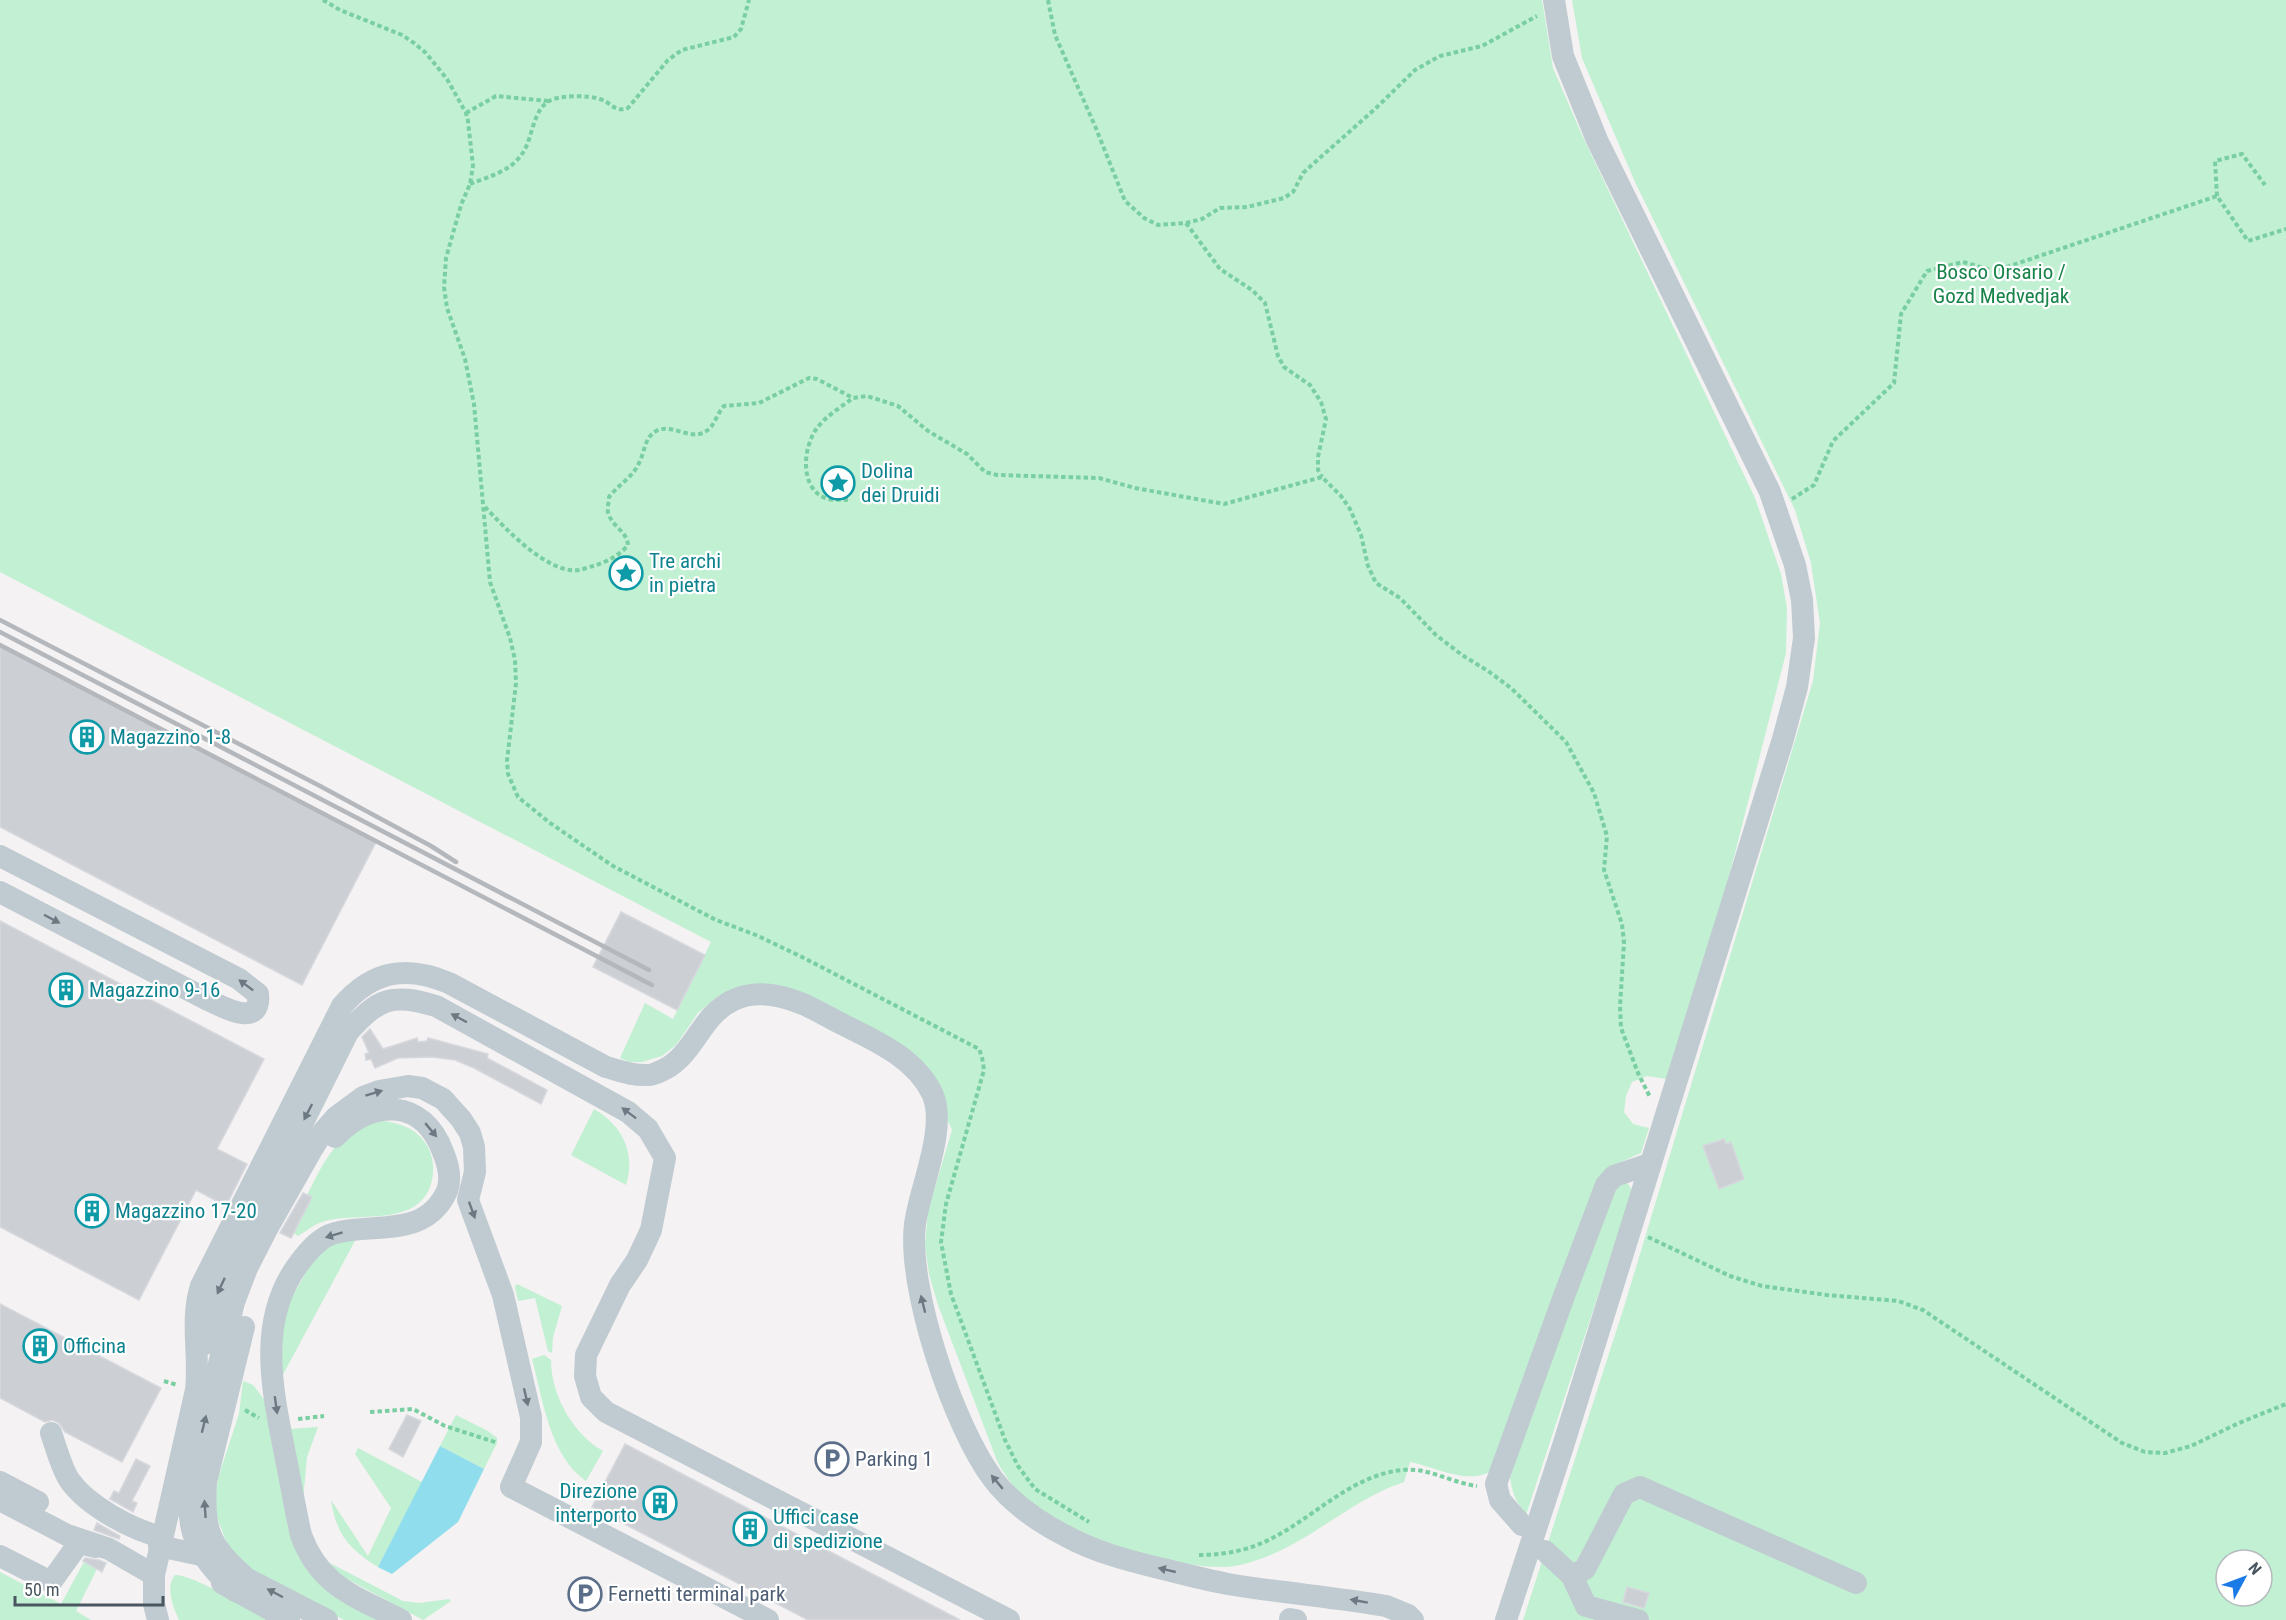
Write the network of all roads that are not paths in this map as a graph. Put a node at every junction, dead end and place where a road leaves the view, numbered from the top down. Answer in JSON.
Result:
{"nodes":[{"id":1,"x":1555,"y":4,"type":"edge"},
{"id":2,"x":0,"y":856,"type":"edge"},
{"id":3,"x":0,"y":892,"type":"edge"},
{"id":4,"x":1650,"y":1164,"type":"junction"},
{"id":5,"x":198,"y":1371,"type":"junction"},
{"id":6,"x":51,"y":1433,"type":"dead end"},
{"id":7,"x":0,"y":1482,"type":"edge"},
{"id":8,"x":0,"y":1500,"type":"edge"},
{"id":9,"x":1522,"y":1525,"type":"dead end"},
{"id":10,"x":160,"y":1541,"type":"junction"},
{"id":11,"x":109,"y":1549,"type":"junction"},
{"id":12,"x":1545,"y":1551,"type":"dead end"},
{"id":13,"x":201,"y":1555,"type":"junction"},
{"id":14,"x":0,"y":1556,"type":"edge"},
{"id":15,"x":154,"y":1575,"type":"junction"},
{"id":16,"x":1572,"y":1576,"type":"junction"},
{"id":17,"x":239,"y":1583,"type":"junction"},
{"id":18,"x":1856,"y":1583,"type":"dead end"},
{"id":19,"x":1580,"y":1613,"type":"edge"},
{"id":20,"x":158,"y":1620,"type":"edge"},
{"id":21,"x":289,"y":1620,"type":"edge"},
{"id":22,"x":327,"y":1620,"type":"edge"},
{"id":23,"x":401,"y":1620,"type":"edge"},
{"id":24,"x":768,"y":1620,"type":"edge"},
{"id":25,"x":1009,"y":1620,"type":"edge"},
{"id":26,"x":1413,"y":1620,"type":"edge"},
{"id":27,"x":1506,"y":1620,"type":"edge"},
{"id":28,"x":1638,"y":1620,"type":"edge"}],
"edges":[{"from":1,"to":4,"type":"street"},
{"from":3,"to":2,"type":"street","one_way":true},
{"from":4,"to":9,"type":"street"},
{"from":4,"to":27,"type":"street"},
{"from":5,"to":10,"type":"street"},
{"from":25,"to":5,"type":"street","one_way":true},
{"from":26,"to":5,"type":"street","one_way":true},
{"from":6,"to":10,"type":"street"},
{"from":7,"to":11,"type":"street"},
{"from":8,"to":11,"type":"street"},
{"from":10,"to":13,"type":"street"},
{"from":10,"to":15,"type":"street"},
{"from":10,"to":17,"type":"street"},
{"from":11,"to":14,"type":"street"},
{"from":11,"to":15,"type":"street"},
{"from":12,"to":16,"type":"street"},
{"from":13,"to":17,"type":"street"},
{"from":13,"to":24,"type":"street","one_way":true},
{"from":15,"to":20,"type":"street"},
{"from":16,"to":18,"type":"street"},
{"from":16,"to":19,"type":"street"},
{"from":17,"to":21,"type":"street"},
{"from":22,"to":17,"type":"street","one_way":true},
{"from":17,"to":23,"type":"street","one_way":true},
{"from":19,"to":28,"type":"street"}]}
